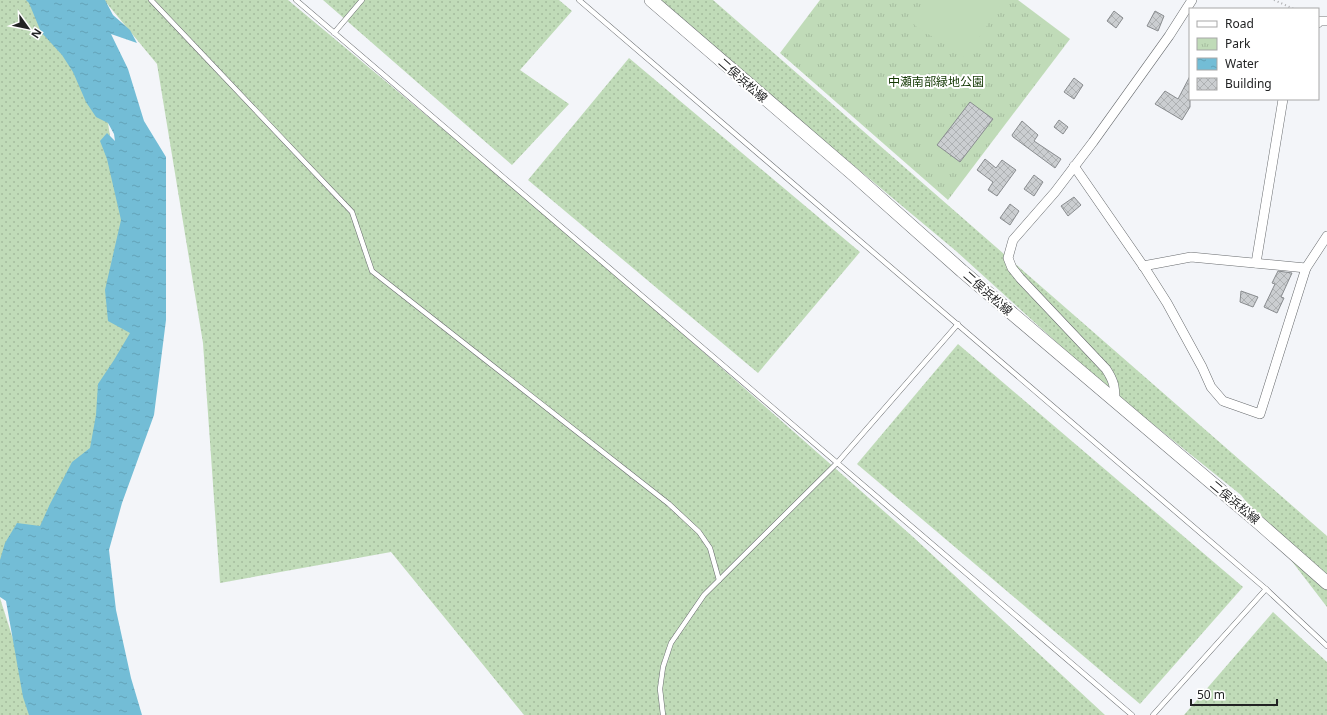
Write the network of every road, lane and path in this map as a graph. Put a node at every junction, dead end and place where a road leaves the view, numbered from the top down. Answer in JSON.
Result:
{"nodes":[{"id":1,"x":151,"y":0,"type":"edge"},
{"id":2,"x":296,"y":0,"type":"edge"},
{"id":3,"x":362,"y":0,"type":"edge"},
{"id":4,"x":579,"y":0,"type":"edge"},
{"id":5,"x":651,"y":0,"type":"edge"},
{"id":6,"x":1192,"y":0,"type":"edge"},
{"id":7,"x":1274,"y":0,"type":"edge"},
{"id":8,"x":1292,"y":8,"type":"edge"},
{"id":9,"x":334,"y":33,"type":"junction"},
{"id":10,"x":1283,"y":100,"type":"edge"},
{"id":11,"x":1074,"y":166,"type":"junction"},
{"id":12,"x":1327,"y":236,"type":"edge"},
{"id":13,"x":1256,"y":263,"type":"junction"},
{"id":14,"x":1143,"y":266,"type":"junction"},
{"id":15,"x":1306,"y":268,"type":"junction"},
{"id":16,"x":958,"y":324,"type":"junction"},
{"id":17,"x":1115,"y":401,"type":"junction"},
{"id":18,"x":837,"y":463,"type":"junction"},
{"id":19,"x":719,"y":580,"type":"junction"},
{"id":20,"x":1327,"y":583,"type":"edge"},
{"id":21,"x":1266,"y":589,"type":"junction"},
{"id":22,"x":1327,"y":646,"type":"edge"},
{"id":23,"x":663,"y":715,"type":"edge"},
{"id":24,"x":1132,"y":715,"type":"edge"},
{"id":25,"x":1153,"y":715,"type":"edge"}],
"edges":[{"from":1,"to":19,"type":"lane"},
{"from":2,"to":9,"type":"lane"},
{"from":3,"to":9,"type":"lane"},
{"from":4,"to":16,"type":"lane"},
{"from":5,"to":17,"type":"main road","name":"二俣浜松線"},
{"from":6,"to":11,"type":"street"},
{"from":7,"to":8,"type":"path"},
{"from":9,"to":18,"type":"lane"},
{"from":10,"to":13,"type":"street"},
{"from":11,"to":14,"type":"street"},
{"from":11,"to":17,"type":"street"},
{"from":12,"to":15,"type":"street"},
{"from":13,"to":14,"type":"street"},
{"from":13,"to":15,"type":"street"},
{"from":14,"to":15,"type":"street"},
{"from":16,"to":18,"type":"lane"},
{"from":16,"to":21,"type":"lane"},
{"from":17,"to":20,"type":"main road","name":"二俣浜松線"},
{"from":18,"to":19,"type":"lane"},
{"from":18,"to":24,"type":"lane"},
{"from":19,"to":23,"type":"lane"},
{"from":21,"to":22,"type":"lane"},
{"from":21,"to":25,"type":"lane"}]}
